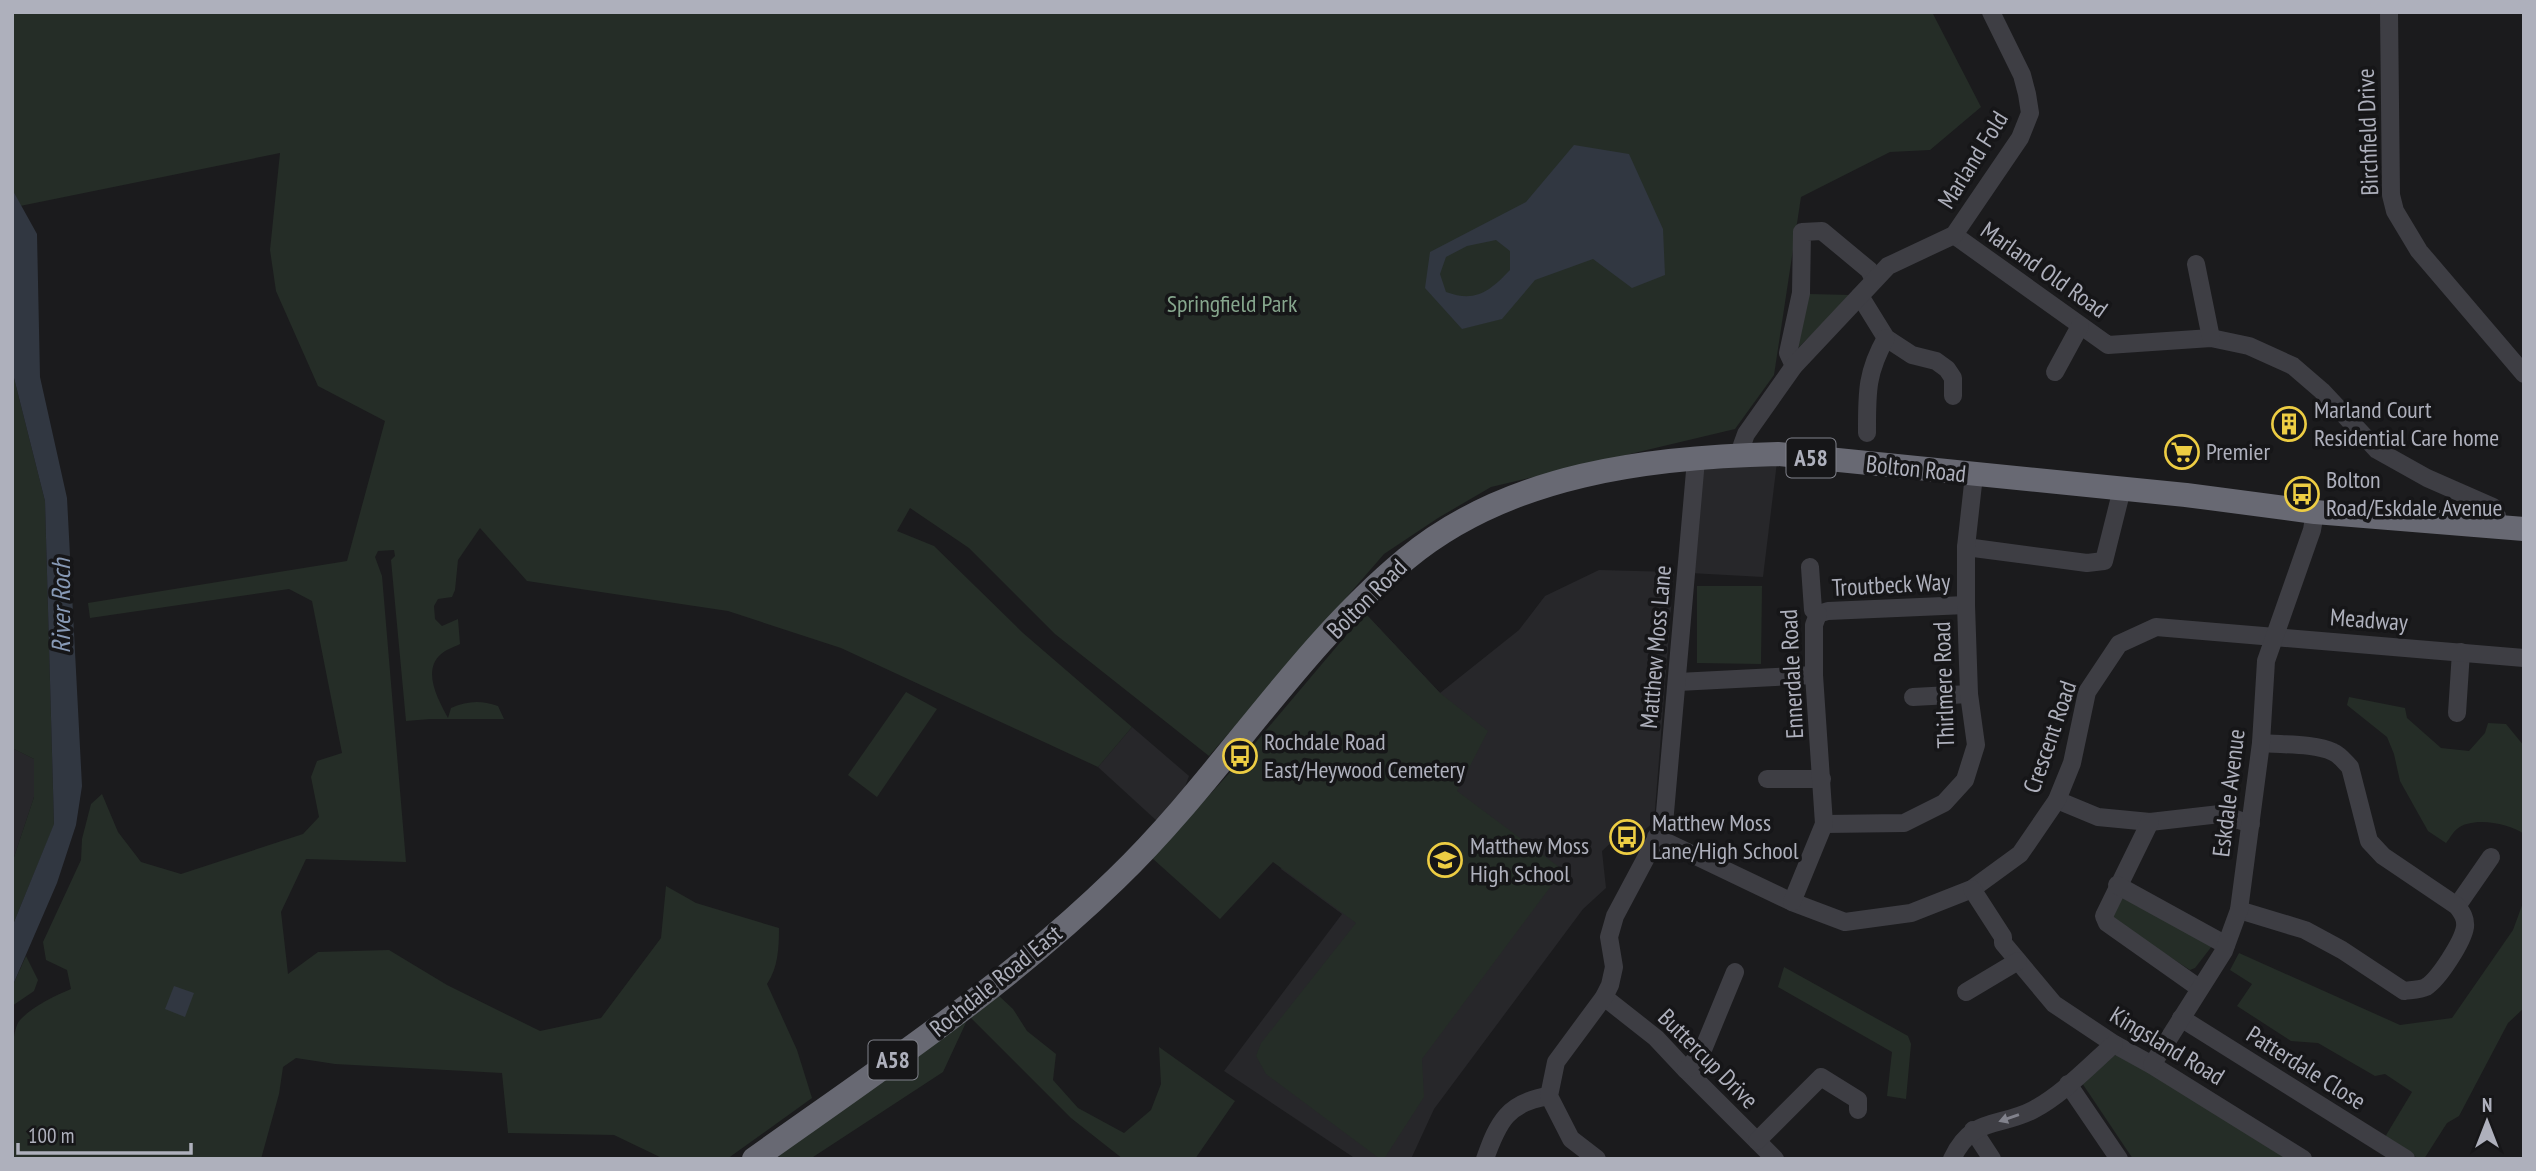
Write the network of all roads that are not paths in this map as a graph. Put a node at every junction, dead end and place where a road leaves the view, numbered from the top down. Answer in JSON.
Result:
{"nodes":[{"id":1,"x":1991,"y":12,"type":"edge"},
{"id":2,"x":2389,"y":12,"type":"edge"},
{"id":3,"x":1954,"y":235,"type":"junction"},
{"id":4,"x":2196,"y":264,"type":"dead end"},
{"id":5,"x":1874,"y":280,"type":"junction"},
{"id":6,"x":1860,"y":296,"type":"junction"},
{"id":7,"x":2080,"y":326,"type":"junction"},
{"id":8,"x":1886,"y":338,"type":"junction"},
{"id":9,"x":2211,"y":338,"type":"junction"},
{"id":10,"x":1794,"y":366,"type":"junction"},
{"id":11,"x":2055,"y":372,"type":"dead end"},
{"id":12,"x":2524,"y":374,"type":"edge"},
{"id":13,"x":1956,"y":388,"type":"dead end"},
{"id":14,"x":1867,"y":433,"type":"dead end"},
{"id":15,"x":1743,"y":455,"type":"junction"},
{"id":16,"x":1696,"y":460,"type":"junction"},
{"id":17,"x":1974,"y":475,"type":"junction"},
{"id":18,"x":2122,"y":489,"type":"junction"},
{"id":19,"x":2315,"y":512,"type":"junction"},
{"id":20,"x":2498,"y":527,"type":"junction"},
{"id":21,"x":2524,"y":528,"type":"edge"},
{"id":22,"x":1966,"y":547,"type":"junction"},
{"id":23,"x":1810,"y":567,"type":"dead end"},
{"id":24,"x":1966,"y":605,"type":"junction"},
{"id":25,"x":1818,"y":614,"type":"junction"},
{"id":26,"x":2273,"y":638,"type":"junction"},
{"id":27,"x":2461,"y":652,"type":"junction"},
{"id":28,"x":2524,"y":657,"type":"edge"},
{"id":29,"x":1814,"y":675,"type":"junction"},
{"id":30,"x":1678,"y":682,"type":"junction"},
{"id":31,"x":1969,"y":694,"type":"junction"},
{"id":32,"x":1913,"y":697,"type":"dead end"},
{"id":33,"x":2457,"y":713,"type":"dead end"},
{"id":34,"x":2261,"y":743,"type":"junction"},
{"id":35,"x":1212,"y":773,"type":"joint"},
{"id":36,"x":1767,"y":779,"type":"dead end"},
{"id":37,"x":1822,"y":779,"type":"junction"},
{"id":38,"x":2057,"y":800,"type":"junction"},
{"id":39,"x":2150,"y":822,"type":"junction"},
{"id":40,"x":1824,"y":824,"type":"junction"},
{"id":41,"x":2251,"y":824,"type":"junction"},
{"id":42,"x":1656,"y":836,"type":"junction"},
{"id":43,"x":2491,"y":858,"type":"dead end"},
{"id":44,"x":2118,"y":886,"type":"junction"},
{"id":45,"x":1972,"y":889,"type":"junction"},
{"id":46,"x":1792,"y":902,"type":"junction"},
{"id":47,"x":2457,"y":906,"type":"junction"},
{"id":48,"x":2239,"y":910,"type":"junction"},
{"id":49,"x":2226,"y":945,"type":"junction"},
{"id":50,"x":2018,"y":961,"type":"junction"},
{"id":51,"x":1735,"y":972,"type":"dead end"},
{"id":52,"x":2199,"y":988,"type":"junction"},
{"id":53,"x":1966,"y":992,"type":"dead end"},
{"id":54,"x":1604,"y":997,"type":"junction"},
{"id":55,"x":2181,"y":1018,"type":"junction"},
{"id":56,"x":2114,"y":1045,"type":"junction"},
{"id":57,"x":2152,"y":1065,"type":"junction"},
{"id":58,"x":1686,"y":1070,"type":"junction"},
{"id":59,"x":2068,"y":1084,"type":"junction"},
{"id":60,"x":1549,"y":1096,"type":"junction"},
{"id":61,"x":1858,"y":1111,"type":"dead end"},
{"id":62,"x":1973,"y":1130,"type":"junction"},
{"id":63,"x":1757,"y":1141,"type":"junction"},
{"id":64,"x":754,"y":1159,"type":"edge"},
{"id":65,"x":1485,"y":1159,"type":"edge"},
{"id":66,"x":1597,"y":1159,"type":"edge"},
{"id":67,"x":1775,"y":1159,"type":"edge"},
{"id":68,"x":1952,"y":1159,"type":"edge"},
{"id":69,"x":1993,"y":1159,"type":"edge"},
{"id":70,"x":2119,"y":1159,"type":"edge"},
{"id":71,"x":2303,"y":1159,"type":"edge"},
{"id":72,"x":2406,"y":1159,"type":"edge"}],
"edges":[{"from":1,"to":3,"type":"street","name":"Marland Fold"},
{"from":2,"to":12,"type":"street","name":"Birchfield Drive"},
{"from":3,"to":5,"type":"street","name":"Marland Fold"},
{"from":3,"to":7,"type":"street","name":"Marland Old Road"},
{"from":4,"to":9,"type":"street"},
{"from":5,"to":6,"type":"street","name":"Marland Fold"},
{"from":5,"to":10,"type":"street"},
{"from":6,"to":8,"type":"street"},
{"from":6,"to":10,"type":"street","name":"Marland Fold"},
{"from":7,"to":9,"type":"street","name":"Marland Old Road"},
{"from":7,"to":11,"type":"street"},
{"from":8,"to":13,"type":"street"},
{"from":8,"to":14,"type":"street"},
{"from":9,"to":20,"type":"street","name":"Marland Old Road"},
{"from":10,"to":15,"type":"street","name":"Marland Fold"},
{"from":15,"to":16,"type":"highway","name":"Bolton Road","number":"A58"},
{"from":15,"to":17,"type":"highway","name":"Bolton Road","number":"A58"},
{"from":16,"to":30,"type":"street","name":"Matthew Moss Lane"},
{"from":16,"to":35,"type":"highway","name":"Bolton Road","number":"A58"},
{"from":17,"to":18,"type":"highway","name":"Bolton Road","number":"A58"},
{"from":17,"to":22,"type":"street","name":"Thirlmere Road"},
{"from":18,"to":19,"type":"highway","name":"Bolton Road","number":"A58"},
{"from":18,"to":22,"type":"street"},
{"from":19,"to":20,"type":"highway","name":"Bolton Road","number":"A58"},
{"from":19,"to":26,"type":"street","name":"Eskdale Avenue"},
{"from":20,"to":21,"type":"highway","name":"Bolton Road","number":"A58"},
{"from":22,"to":24,"type":"street","name":"Thirlmere Road"},
{"from":23,"to":25,"type":"street","name":"Ennerdale Road"},
{"from":24,"to":25,"type":"street","name":"Troutbeck Way"},
{"from":24,"to":31,"type":"street","name":"Thirlmere Road"},
{"from":25,"to":29,"type":"street","name":"Ennerdale Road"},
{"from":26,"to":27,"type":"street","name":"Meadway"},
{"from":26,"to":34,"type":"street","name":"Eskdale Avenue"},
{"from":26,"to":38,"type":"street","name":"Crescent Road"},
{"from":27,"to":28,"type":"street","name":"Meadway"},
{"from":27,"to":33,"type":"street"},
{"from":29,"to":30,"type":"street"},
{"from":29,"to":37,"type":"street","name":"Ennerdale Road"},
{"from":30,"to":42,"type":"street","name":"Matthew Moss Lane"},
{"from":31,"to":32,"type":"street"},
{"from":31,"to":40,"type":"street","name":"Thirlmere Road"},
{"from":34,"to":41,"type":"street","name":"Eskdale Avenue"},
{"from":34,"to":47,"type":"street"},
{"from":35,"to":64,"type":"highway","name":"Rochdale Road East","number":"A58"},
{"from":36,"to":37,"type":"street"},
{"from":37,"to":40,"type":"street","name":"Ennerdale Road"},
{"from":38,"to":39,"type":"street"},
{"from":38,"to":45,"type":"street","name":"Crescent Road"},
{"from":39,"to":41,"type":"street"},
{"from":39,"to":44,"type":"street"},
{"from":40,"to":46,"type":"street","name":"Ennerdale Road"},
{"from":41,"to":48,"type":"street","name":"Eskdale Avenue"},
{"from":42,"to":46,"type":"street","name":"Crescent Road"},
{"from":42,"to":54,"type":"street","name":"Matthew Moss Lane"},
{"from":43,"to":47,"type":"street"},
{"from":44,"to":49,"type":"street"},
{"from":44,"to":52,"type":"street"},
{"from":45,"to":46,"type":"street","name":"Crescent Road"},
{"from":45,"to":50,"type":"street","name":"Kingsland Road"},
{"from":47,"to":48,"type":"street"},
{"from":48,"to":49,"type":"street","name":"Eskdale Avenue"},
{"from":49,"to":52,"type":"street","name":"Eskdale Avenue"},
{"from":50,"to":53,"type":"street"},
{"from":50,"to":56,"type":"street","name":"Kingsland Road"},
{"from":51,"to":58,"type":"street"},
{"from":52,"to":55,"type":"street","name":"Eskdale Avenue"},
{"from":54,"to":58,"type":"street","name":"Buttercup Drive"},
{"from":54,"to":60,"type":"street"},
{"from":55,"to":57,"type":"street","name":"Eskdale Avenue"},
{"from":55,"to":72,"type":"street","name":"Patterdale Close"},
{"from":56,"to":57,"type":"street","name":"Kingsland Road"},
{"from":56,"to":59,"type":"street"},
{"from":57,"to":71,"type":"street","name":"Kingsland Road"},
{"from":58,"to":63,"type":"street","name":"Buttercup Drive"},
{"from":59,"to":62,"type":"street","one_way":true},
{"from":59,"to":70,"type":"street"},
{"from":60,"to":65,"type":"street"},
{"from":60,"to":66,"type":"street"},
{"from":61,"to":63,"type":"street"},
{"from":62,"to":68,"type":"street"},
{"from":62,"to":69,"type":"street"},
{"from":63,"to":67,"type":"street","name":"Buttercup Drive"}]}
